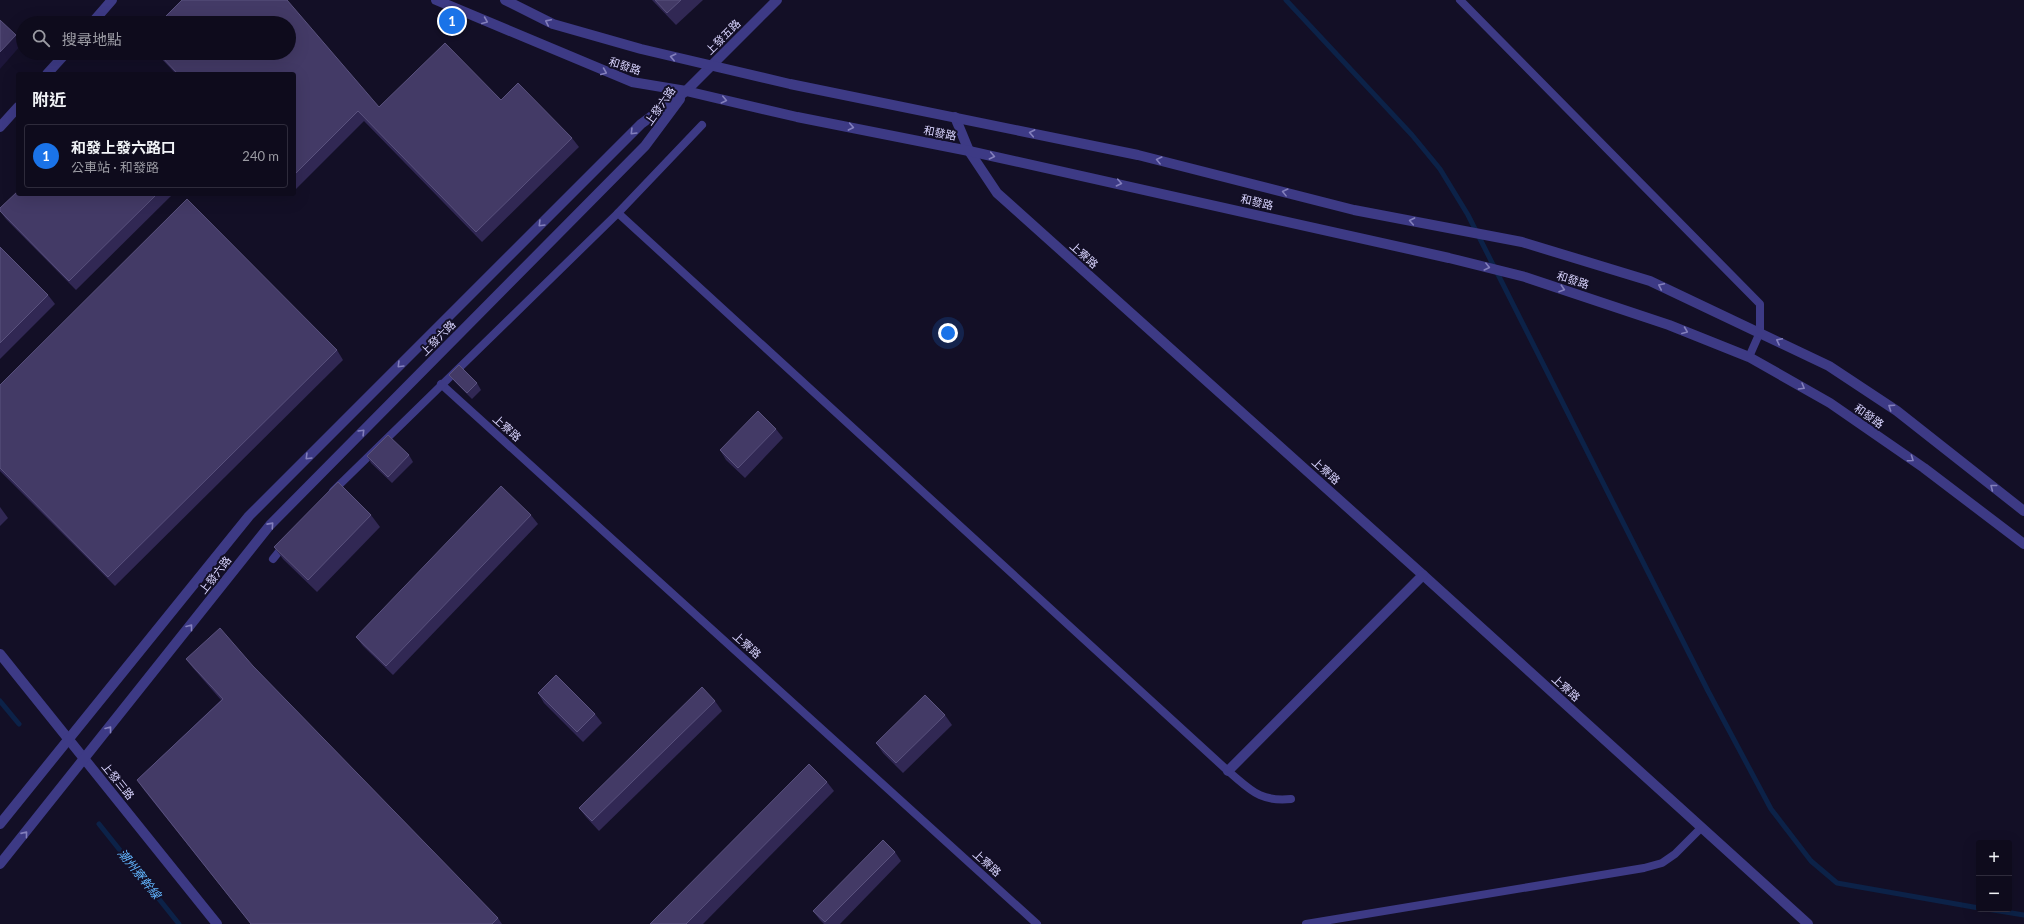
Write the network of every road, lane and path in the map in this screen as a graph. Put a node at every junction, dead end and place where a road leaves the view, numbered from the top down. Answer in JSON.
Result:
{"nodes":[{"id":1,"x":112,"y":0,"type":"edge"},
{"id":2,"x":436,"y":0,"type":"edge"},
{"id":3,"x":505,"y":0,"type":"edge"},
{"id":4,"x":777,"y":0,"type":"edge"},
{"id":5,"x":1460,"y":0,"type":"edge"},
{"id":6,"x":98,"y":16,"type":"edge"},
{"id":7,"x":60,"y":60,"type":"edge"},
{"id":8,"x":711,"y":65,"type":"junction"},
{"id":9,"x":49,"y":72,"type":"edge"},
{"id":10,"x":686,"y":91,"type":"junction"},
{"id":11,"x":16,"y":109,"type":"edge"},
{"id":12,"x":954,"y":117,"type":"junction"},
{"id":13,"x":702,"y":125,"type":"dead end"},
{"id":14,"x":0,"y":127,"type":"edge"},
{"id":15,"x":969,"y":151,"type":"junction"},
{"id":16,"x":618,"y":213,"type":"junction"},
{"id":17,"x":1760,"y":332,"type":"junction"},
{"id":18,"x":1749,"y":357,"type":"junction"},
{"id":19,"x":442,"y":384,"type":"junction"},
{"id":20,"x":326,"y":498,"type":"edge"},
{"id":21,"x":2024,"y":511,"type":"edge"},
{"id":22,"x":292,"y":537,"type":"edge"},
{"id":23,"x":2024,"y":544,"type":"edge"},
{"id":24,"x":273,"y":559,"type":"dead end"},
{"id":25,"x":1423,"y":574,"type":"junction"},
{"id":26,"x":0,"y":654,"type":"edge"},
{"id":27,"x":69,"y":739,"type":"junction"},
{"id":28,"x":85,"y":759,"type":"junction"},
{"id":29,"x":1228,"y":771,"type":"junction"},
{"id":30,"x":1291,"y":799,"type":"dead end"},
{"id":31,"x":0,"y":824,"type":"edge"},
{"id":32,"x":1701,"y":828,"type":"junction"},
{"id":33,"x":0,"y":864,"type":"edge"},
{"id":34,"x":217,"y":924,"type":"edge"},
{"id":35,"x":1037,"y":924,"type":"edge"},
{"id":36,"x":1306,"y":924,"type":"edge"},
{"id":37,"x":1808,"y":924,"type":"edge"}],
"edges":[{"from":1,"to":6,"type":"street"},
{"from":2,"to":10,"type":"street","name":"和發路","one_way":true},
{"from":8,"to":3,"type":"street","name":"和發路","one_way":true},
{"from":4,"to":8,"type":"street","name":"上發五路"},
{"from":5,"to":17,"type":"lane"},
{"from":7,"to":9,"type":"street"},
{"from":8,"to":10,"type":"street","name":"上發五路"},
{"from":8,"to":12,"type":"street","name":"和發路"},
{"from":10,"to":15,"type":"street","name":"和發路","one_way":true},
{"from":10,"to":27,"type":"street","name":"上發六路","one_way":true},
{"from":28,"to":10,"type":"street","name":"上發六路","one_way":true},
{"from":11,"to":14,"type":"street"},
{"from":12,"to":15,"type":"street","name":"上寮路"},
{"from":17,"to":12,"type":"street","name":"和發路","one_way":true},
{"from":13,"to":16,"type":"lane"},
{"from":15,"to":18,"type":"street","name":"和發路","one_way":true},
{"from":15,"to":25,"type":"street","name":"上寮路"},
{"from":16,"to":19,"type":"lane"},
{"from":16,"to":29,"type":"lane"},
{"from":17,"to":18,"type":"lane"},
{"from":21,"to":17,"type":"street","name":"和發路","one_way":true},
{"from":18,"to":23,"type":"street","name":"和發路","one_way":true},
{"from":19,"to":20,"type":"lane"},
{"from":19,"to":35,"type":"lane","name":"上寮路"},
{"from":22,"to":24,"type":"lane"},
{"from":25,"to":29,"type":"street"},
{"from":25,"to":32,"type":"street","name":"上寮路"},
{"from":26,"to":27,"type":"street","name":"上發三路"},
{"from":27,"to":28,"type":"street","name":"上發三路"},
{"from":27,"to":31,"type":"street","name":"上發六路"},
{"from":33,"to":28,"type":"street","name":"上發六路","one_way":true},
{"from":28,"to":34,"type":"street","name":"上發三路"},
{"from":29,"to":30,"type":"lane"},
{"from":32,"to":36,"type":"lane"},
{"from":32,"to":37,"type":"street","name":"上寮路"}]}
